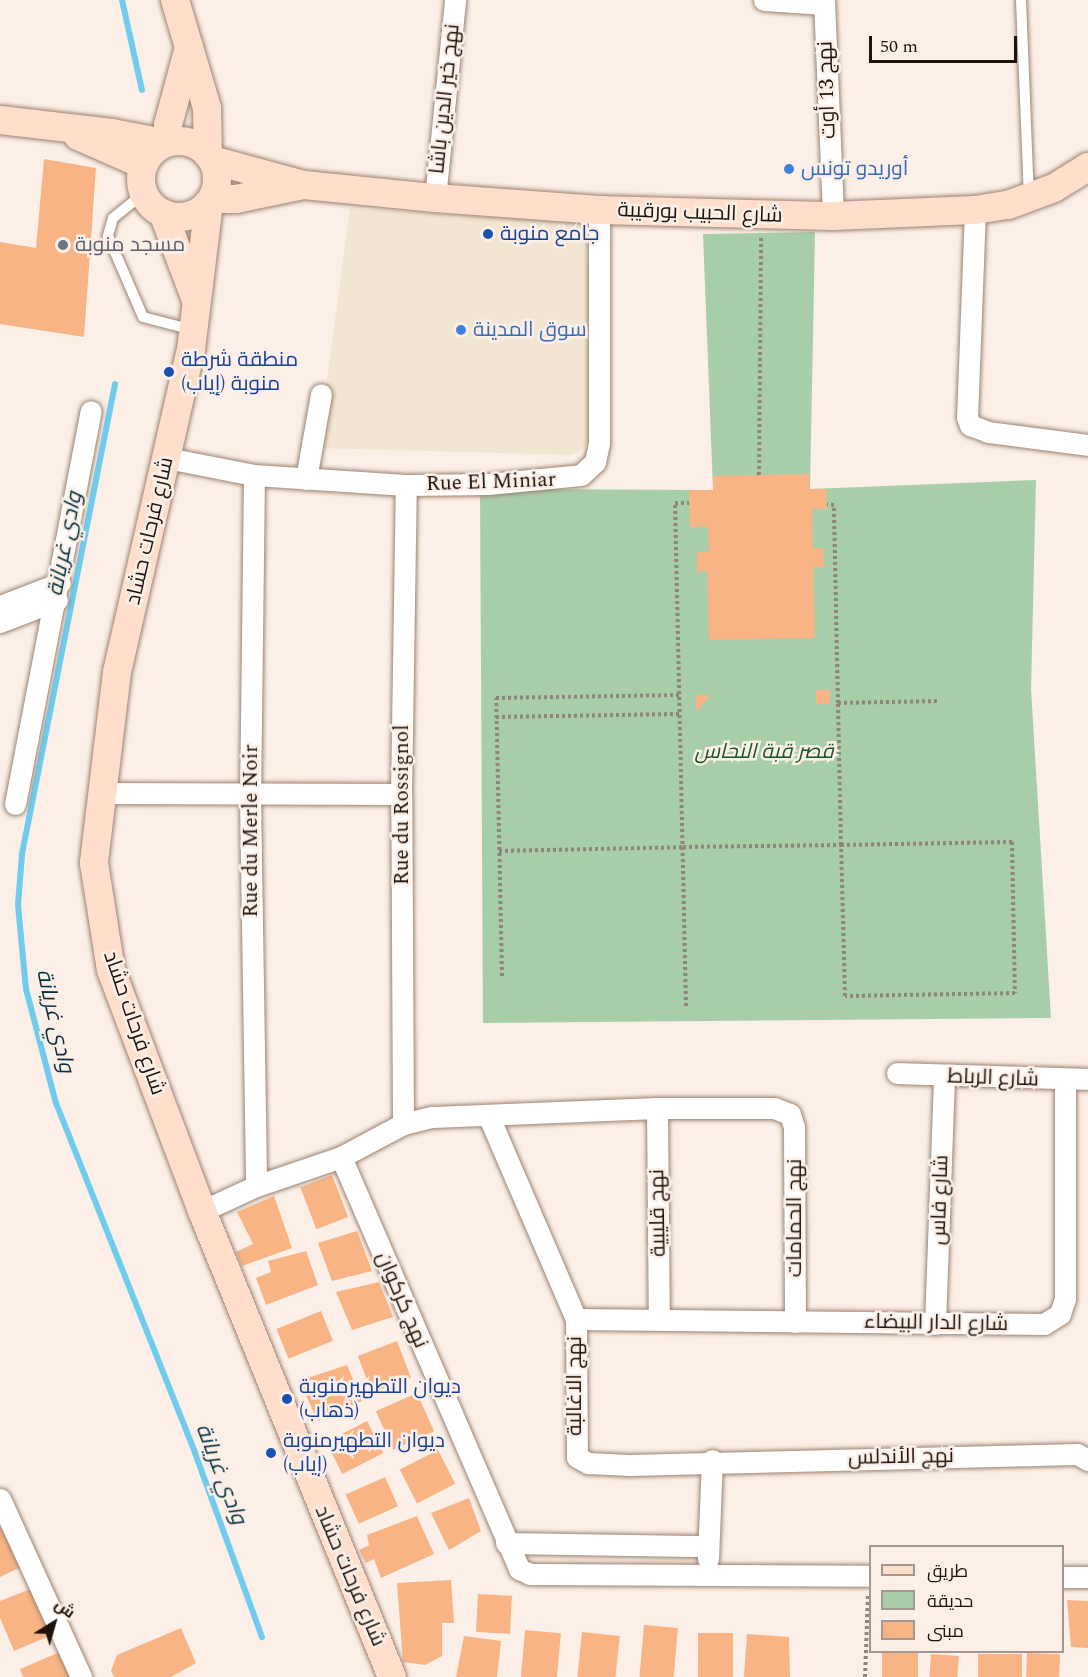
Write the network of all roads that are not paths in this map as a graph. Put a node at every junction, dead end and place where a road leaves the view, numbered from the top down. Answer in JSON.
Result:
{"nodes":[{"id":1,"x":176,"y":0,"type":"edge"},
{"id":2,"x":456,"y":0,"type":"edge"},
{"id":3,"x":764,"y":0,"type":"edge"},
{"id":4,"x":1021,"y":0,"type":"edge"},
{"id":5,"x":824,"y":2,"type":"edge"},
{"id":6,"x":189,"y":47,"type":"junction"},
{"id":7,"x":0,"y":120,"type":"edge"},
{"id":8,"x":57,"y":126,"type":"junction"},
{"id":9,"x":167,"y":142,"type":"junction"},
{"id":10,"x":210,"y":158,"type":"junction"},
{"id":11,"x":144,"y":165,"type":"junction"},
{"id":12,"x":1088,"y":167,"type":"edge"},
{"id":13,"x":304,"y":185,"type":"junction"},
{"id":14,"x":435,"y":198,"type":"junction"},
{"id":15,"x":1029,"y":200,"type":"junction"},
{"id":16,"x":210,"y":201,"type":"junction"},
{"id":17,"x":153,"y":203,"type":"junction"},
{"id":18,"x":599,"y":210,"type":"junction"},
{"id":19,"x":975,"y":210,"type":"junction"},
{"id":20,"x":833,"y":216,"type":"junction"},
{"id":21,"x":196,"y":300,"type":"junction"},
{"id":22,"x":193,"y":330,"type":"junction"},
{"id":23,"x":321,"y":394,"type":"dead end"},
{"id":24,"x":91,"y":411,"type":"dead end"},
{"id":25,"x":1088,"y":445,"type":"edge"},
{"id":26,"x":167,"y":458,"type":"junction"},
{"id":27,"x":254,"y":475,"type":"junction"},
{"id":28,"x":306,"y":479,"type":"junction"},
{"id":29,"x":406,"y":485,"type":"junction"},
{"id":30,"x":59,"y":592,"type":"junction"},
{"id":31,"x":0,"y":606,"type":"edge"},
{"id":32,"x":0,"y":622,"type":"edge"},
{"id":33,"x":102,"y":793,"type":"junction"},
{"id":34,"x":401,"y":794,"type":"junction"},
{"id":35,"x":250,"y":796,"type":"junction"},
{"id":36,"x":15,"y":804,"type":"dead end"},
{"id":37,"x":897,"y":1073,"type":"dead end"},
{"id":38,"x":944,"y":1076,"type":"junction"},
{"id":39,"x":1088,"y":1079,"type":"edge"},
{"id":40,"x":1065,"y":1081,"type":"junction"},
{"id":41,"x":657,"y":1108,"type":"junction"},
{"id":42,"x":489,"y":1117,"type":"junction"},
{"id":43,"x":403,"y":1124,"type":"junction"},
{"id":44,"x":341,"y":1157,"type":"junction"},
{"id":45,"x":256,"y":1186,"type":"junction"},
{"id":46,"x":202,"y":1211,"type":"junction"},
{"id":47,"x":576,"y":1319,"type":"junction"},
{"id":48,"x":659,"y":1319,"type":"junction"},
{"id":49,"x":795,"y":1322,"type":"junction"},
{"id":50,"x":935,"y":1324,"type":"junction"},
{"id":51,"x":712,"y":1460,"type":"junction"},
{"id":52,"x":1088,"y":1460,"type":"edge"},
{"id":53,"x":0,"y":1499,"type":"edge"},
{"id":54,"x":506,"y":1543,"type":"junction"},
{"id":55,"x":708,"y":1546,"type":"junction"},
{"id":56,"x":708,"y":1576,"type":"junction"},
{"id":57,"x":869,"y":1576,"type":"edge"},
{"id":58,"x":1064,"y":1577,"type":"edge"},
{"id":59,"x":1088,"y":1577,"type":"edge"},
{"id":60,"x":81,"y":1677,"type":"edge"},
{"id":61,"x":392,"y":1677,"type":"edge"}],
"edges":[{"from":1,"to":6,"type":"street"},
{"from":2,"to":14,"type":"street","name":"نهج خير الدين باشا"},
{"from":3,"to":5,"type":"street"},
{"from":4,"to":15,"type":"lane"},
{"from":5,"to":20,"type":"street","name":"نهج 13 أوت"},
{"from":6,"to":9,"type":"street"},
{"from":6,"to":10,"type":"street"},
{"from":7,"to":8,"type":"street"},
{"from":8,"to":9,"type":"street"},
{"from":8,"to":11,"type":"street"},
{"from":9,"to":10,"type":"street"},
{"from":9,"to":11,"type":"street"},
{"from":10,"to":13,"type":"street","name":"شارع الحبيب بورقيبة"},
{"from":10,"to":16,"type":"street"},
{"from":11,"to":17,"type":"street"},
{"from":12,"to":15,"type":"street","name":"شارع الحبيب بورقيبة"},
{"from":13,"to":14,"type":"street","name":"شارع الحبيب بورقيبة"},
{"from":13,"to":16,"type":"street","name":"شارع الحبيب بورقيبة"},
{"from":14,"to":18,"type":"street","name":"شارع الحبيب بورقيبة"},
{"from":15,"to":19,"type":"street","name":"شارع الحبيب بورقيبة"},
{"from":16,"to":17,"type":"street"},
{"from":16,"to":21,"type":"street","name":"شارع فرحات حشاد"},
{"from":17,"to":21,"type":"street","name":"شارع فرحات حشاد"},
{"from":17,"to":22,"type":"lane"},
{"from":18,"to":20,"type":"street","name":"شارع الحبيب بورقيبة"},
{"from":18,"to":29,"type":"street","name":"Rue El Miniar"},
{"from":19,"to":20,"type":"street","name":"شارع الحبيب بورقيبة"},
{"from":19,"to":25,"type":"street"},
{"from":21,"to":22,"type":"street","name":"شارع فرحات حشاد"},
{"from":22,"to":26,"type":"street","name":"شارع فرحات حشاد"},
{"from":23,"to":28,"type":"street"},
{"from":24,"to":30,"type":"street"},
{"from":26,"to":27,"type":"street","name":"Rue El Miniar"},
{"from":26,"to":33,"type":"street","name":"شارع فرحات حشاد"},
{"from":27,"to":28,"type":"street","name":"Rue El Miniar"},
{"from":27,"to":35,"type":"street","name":"Rue du Merle Noir"},
{"from":28,"to":29,"type":"street","name":"Rue El Miniar"},
{"from":29,"to":34,"type":"street","name":"Rue du Rossignol"},
{"from":30,"to":31,"type":"street"},
{"from":30,"to":32,"type":"street"},
{"from":30,"to":36,"type":"street"},
{"from":33,"to":35,"type":"street"},
{"from":33,"to":46,"type":"street","name":"شارع فرحات حشاد"},
{"from":34,"to":35,"type":"street"},
{"from":34,"to":43,"type":"street","name":"Rue du Rossignol"},
{"from":35,"to":45,"type":"street","name":"Rue du Merle Noir"},
{"from":37,"to":38,"type":"street","name":"شارع الرباط"},
{"from":38,"to":40,"type":"street","name":"شارع الرباط"},
{"from":38,"to":50,"type":"street","name":"شارع فاس"},
{"from":39,"to":40,"type":"street","name":"شارع الرباط"},
{"from":40,"to":50,"type":"street","name":"شارع الدار البيضاء"},
{"from":41,"to":42,"type":"street"},
{"from":41,"to":48,"type":"street","name":"نهج قليبية"},
{"from":41,"to":49,"type":"street","name":"نهج الحمامات"},
{"from":42,"to":43,"type":"street"},
{"from":42,"to":47,"type":"street","name":"نهج الاغالبة"},
{"from":43,"to":44,"type":"street"},
{"from":44,"to":45,"type":"street"},
{"from":44,"to":54,"type":"street","name":"نهج كركوان"},
{"from":45,"to":46,"type":"street"},
{"from":46,"to":61,"type":"street","name":"شارع فرحات حشاد"},
{"from":47,"to":48,"type":"street","name":"شارع الدار البيضاء"},
{"from":47,"to":51,"type":"street","name":"نهج الاغالبة"},
{"from":48,"to":49,"type":"street","name":"شارع الدار البيضاء"},
{"from":49,"to":50,"type":"street","name":"شارع الدار البيضاء"},
{"from":51,"to":52,"type":"street","name":"نهج الأندلس"},
{"from":51,"to":55,"type":"street"},
{"from":53,"to":60,"type":"street"},
{"from":54,"to":55,"type":"street"},
{"from":54,"to":56,"type":"street","name":"نهج كركوان"},
{"from":55,"to":56,"type":"street"},
{"from":56,"to":57,"type":"street","name":"نهج كركوان"},
{"from":58,"to":59,"type":"street"}]}
